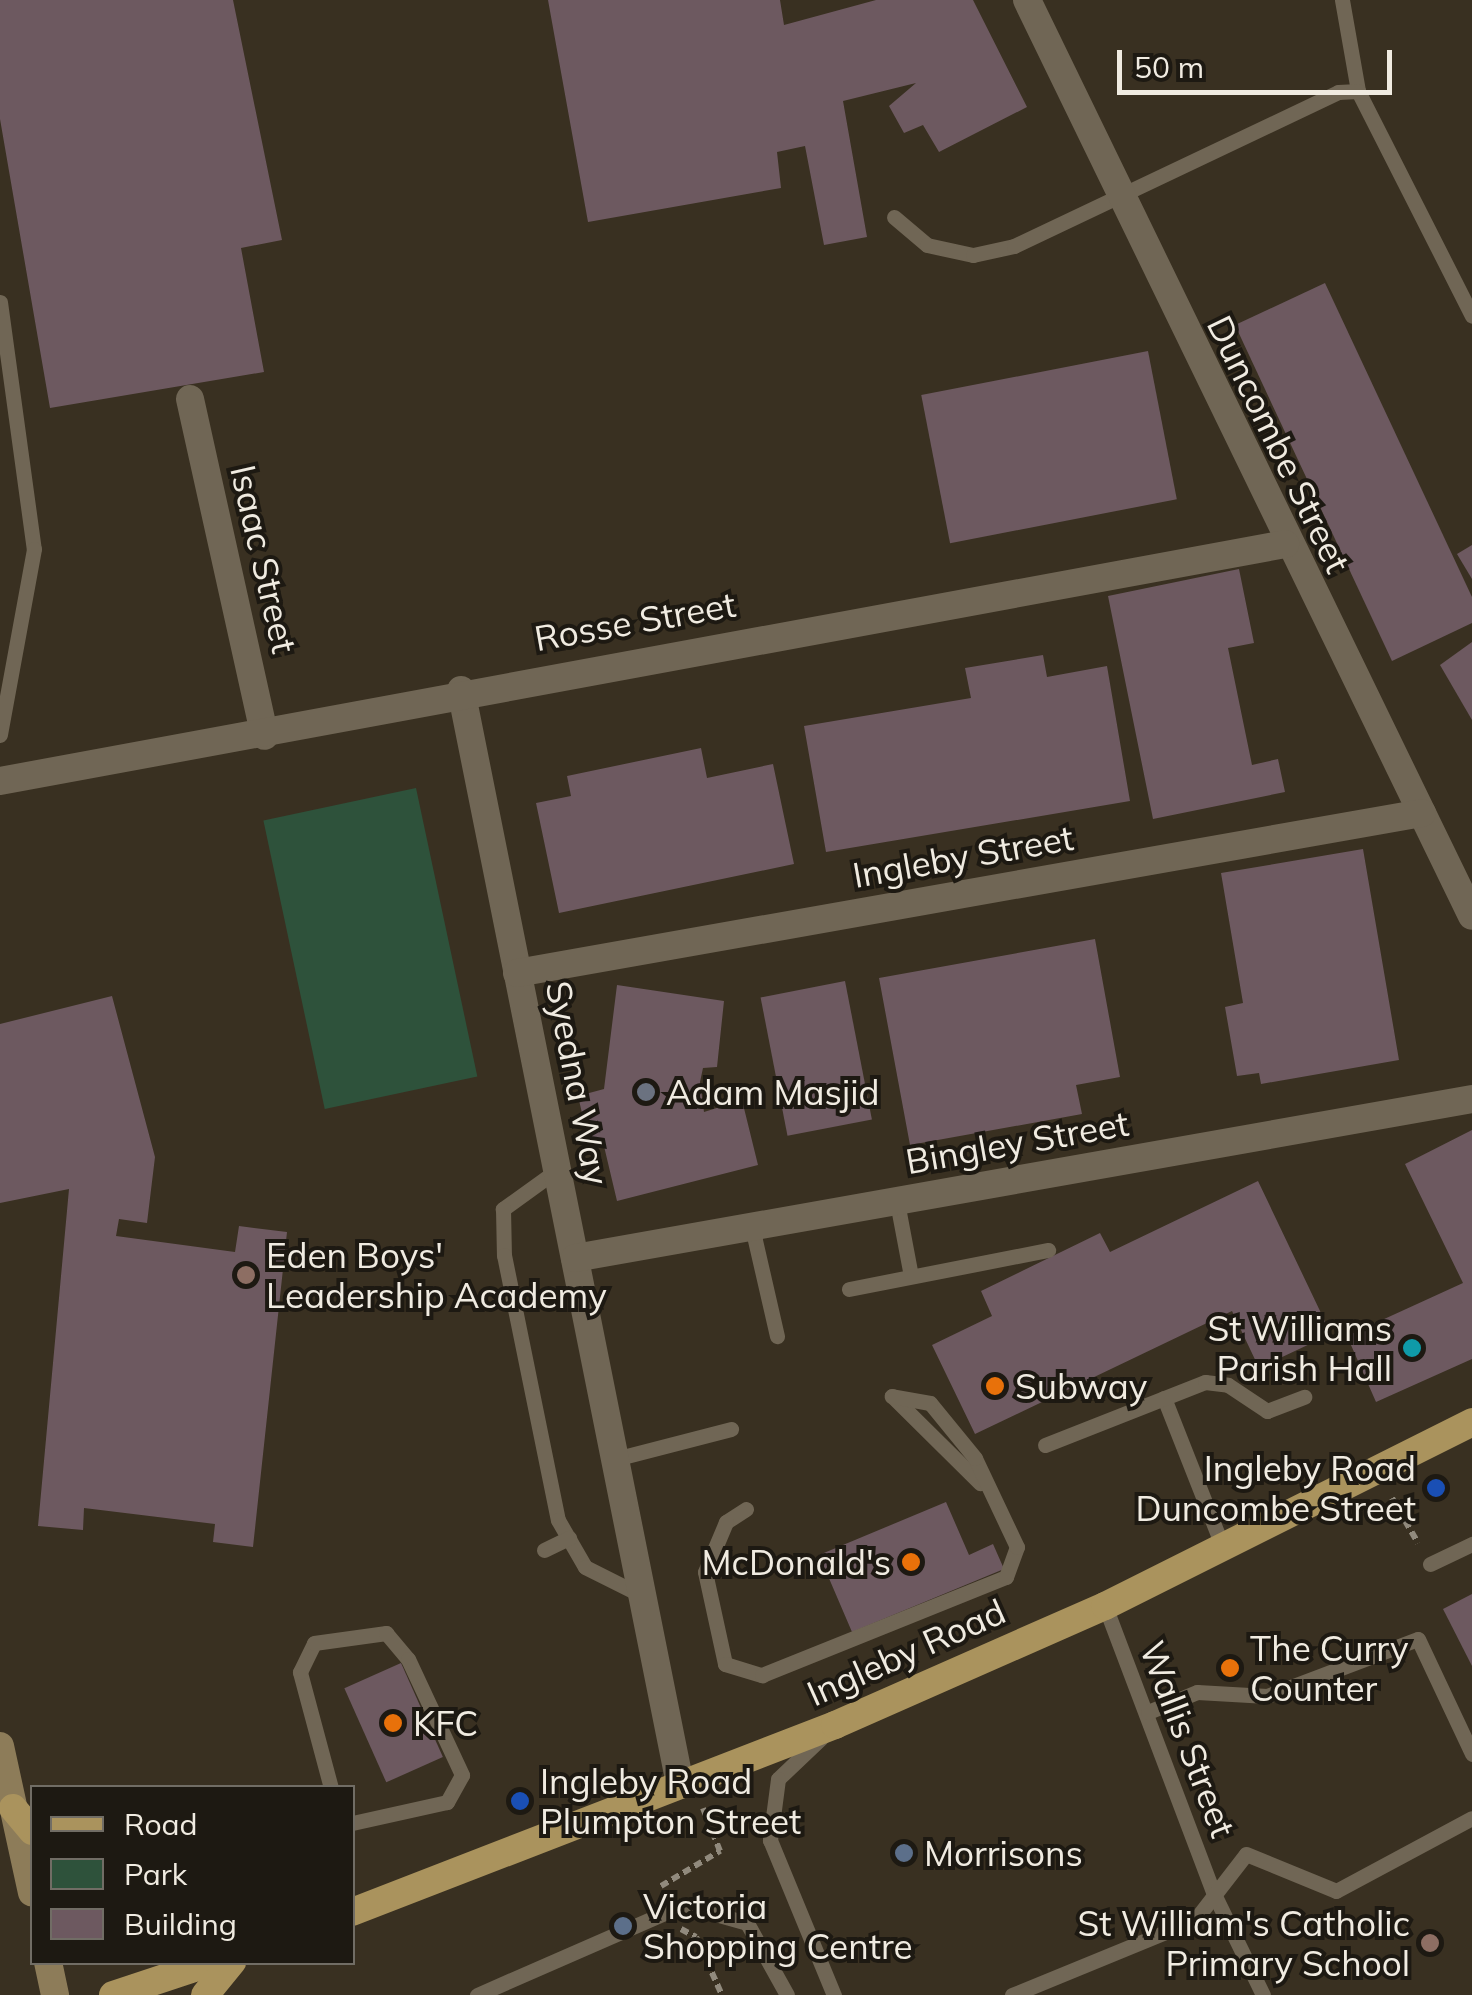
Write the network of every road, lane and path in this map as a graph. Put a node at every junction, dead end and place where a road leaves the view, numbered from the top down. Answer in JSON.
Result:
{"nodes":[{"id":1,"x":1027,"y":0,"type":"edge"},
{"id":2,"x":1342,"y":0,"type":"edge"},
{"id":3,"x":1358,"y":91,"type":"junction"},
{"id":4,"x":1120,"y":200,"type":"junction"},
{"id":5,"x":894,"y":217,"type":"dead end"},
{"id":6,"x":0,"y":302,"type":"edge"},
{"id":7,"x":1472,"y":316,"type":"edge"},
{"id":8,"x":190,"y":399,"type":"dead end"},
{"id":9,"x":1285,"y":544,"type":"junction"},
{"id":10,"x":5,"y":681,"type":"edge"},
{"id":11,"x":461,"y":690,"type":"junction"},
{"id":12,"x":0,"y":735,"type":"edge"},
{"id":13,"x":265,"y":736,"type":"junction"},
{"id":14,"x":0,"y":781,"type":"edge"},
{"id":15,"x":1422,"y":814,"type":"junction"},
{"id":16,"x":1472,"y":916,"type":"edge"},
{"id":17,"x":518,"y":973,"type":"junction"},
{"id":18,"x":1472,"y":1099,"type":"edge"},
{"id":19,"x":557,"y":1170,"type":"junction"},
{"id":20,"x":897,"y":1202,"type":"junction"},
{"id":21,"x":752,"y":1227,"type":"junction"},
{"id":22,"x":1048,"y":1250,"type":"dead end"},
{"id":23,"x":575,"y":1258,"type":"junction"},
{"id":24,"x":912,"y":1276,"type":"junction"},
{"id":25,"x":848,"y":1289,"type":"dead end"},
{"id":26,"x":777,"y":1336,"type":"dead end"},
{"id":27,"x":892,"y":1396,"type":"dead end"},
{"id":28,"x":1304,"y":1397,"type":"dead end"},
{"id":29,"x":1164,"y":1398,"type":"junction"},
{"id":30,"x":1472,"y":1422,"type":"edge"},
{"id":31,"x":732,"y":1429,"type":"dead end"},
{"id":32,"x":1045,"y":1445,"type":"dead end"},
{"id":33,"x":615,"y":1459,"type":"junction"},
{"id":34,"x":1377,"y":1470,"type":"junction"},
{"id":35,"x":746,"y":1509,"type":"dead end"},
{"id":36,"x":569,"y":1538,"type":"junction"},
{"id":37,"x":1472,"y":1544,"type":"edge"},
{"id":38,"x":1224,"y":1548,"type":"junction"},
{"id":39,"x":544,"y":1550,"type":"dead end"},
{"id":40,"x":1430,"y":1564,"type":"joint"},
{"id":41,"x":643,"y":1596,"type":"junction"},
{"id":42,"x":1105,"y":1606,"type":"junction"},
{"id":43,"x":1148,"y":1712,"type":"junction"},
{"id":44,"x":835,"y":1725,"type":"junction"},
{"id":45,"x":0,"y":1746,"type":"edge"},
{"id":46,"x":1472,"y":1754,"type":"edge"},
{"id":47,"x":686,"y":1782,"type":"junction"},
{"id":48,"x":330,"y":1785,"type":"edge"},
{"id":49,"x":13,"y":1808,"type":"junction"},
{"id":50,"x":1472,"y":1818,"type":"edge"},
{"id":51,"x":355,"y":1822,"type":"edge"},
{"id":52,"x":30,"y":1829,"type":"edge"},
{"id":53,"x":30,"y":1884,"type":"edge"},
{"id":54,"x":1214,"y":1894,"type":"junction"},
{"id":55,"x":672,"y":1910,"type":"junction"},
{"id":56,"x":355,"y":1911,"type":"edge"},
{"id":57,"x":49,"y":1965,"type":"edge"},
{"id":58,"x":203,"y":1965,"type":"edge"},
{"id":59,"x":230,"y":1965,"type":"edge"},
{"id":60,"x":55,"y":1995,"type":"edge"},
{"id":61,"x":113,"y":1995,"type":"edge"},
{"id":62,"x":205,"y":1995,"type":"edge"},
{"id":63,"x":477,"y":1995,"type":"edge"},
{"id":64,"x":722,"y":1995,"type":"edge"},
{"id":65,"x":787,"y":1995,"type":"edge"},
{"id":66,"x":834,"y":1995,"type":"edge"},
{"id":67,"x":1012,"y":1995,"type":"edge"},
{"id":68,"x":1263,"y":1995,"type":"edge"}],
"edges":[{"from":1,"to":4,"type":"street","name":"Duncombe Street"},
{"from":2,"to":3,"type":"lane"},
{"from":3,"to":4,"type":"lane"},
{"from":3,"to":7,"type":"lane"},
{"from":4,"to":5,"type":"lane"},
{"from":4,"to":9,"type":"street","name":"Duncombe Street"},
{"from":6,"to":10,"type":"lane"},
{"from":8,"to":13,"type":"street","name":"Isaac Street"},
{"from":9,"to":11,"type":"street","name":"Rosse Street"},
{"from":9,"to":15,"type":"street","name":"Duncombe Street"},
{"from":10,"to":12,"type":"lane"},
{"from":11,"to":13,"type":"street","name":"Rosse Street"},
{"from":11,"to":17,"type":"street","name":"Syedna Way"},
{"from":13,"to":14,"type":"street","name":"Rosse Street"},
{"from":15,"to":16,"type":"street","name":"Duncombe Street"},
{"from":15,"to":17,"type":"street","name":"Ingleby Street"},
{"from":17,"to":19,"type":"street","name":"Syedna Way"},
{"from":18,"to":20,"type":"street","name":"Bingley Street"},
{"from":19,"to":23,"type":"street","name":"Syedna Way"},
{"from":19,"to":36,"type":"lane"},
{"from":20,"to":21,"type":"street","name":"Bingley Street"},
{"from":20,"to":24,"type":"lane"},
{"from":21,"to":23,"type":"street","name":"Bingley Street"},
{"from":21,"to":26,"type":"lane"},
{"from":22,"to":24,"type":"lane"},
{"from":23,"to":33,"type":"street","name":"Syedna Way"},
{"from":24,"to":25,"type":"lane"},
{"from":27,"to":35,"type":"lane"},
{"from":28,"to":29,"type":"lane"},
{"from":29,"to":32,"type":"lane"},
{"from":29,"to":38,"type":"lane"},
{"from":30,"to":34,"type":"main road","name":"Ingleby Road"},
{"from":31,"to":33,"type":"lane"},
{"from":33,"to":41,"type":"street","name":"Syedna Way"},
{"from":34,"to":38,"type":"main road","name":"Ingleby Road"},
{"from":34,"to":40,"type":"path"},
{"from":36,"to":39,"type":"lane"},
{"from":36,"to":41,"type":"lane"},
{"from":37,"to":40,"type":"lane"},
{"from":38,"to":42,"type":"main road","name":"Ingleby Road"},
{"from":41,"to":47,"type":"street","name":"Syedna Way"},
{"from":42,"to":43,"type":"lane","name":"Wallis Street"},
{"from":42,"to":44,"type":"main road","name":"Ingleby Road"},
{"from":43,"to":46,"type":"lane"},
{"from":43,"to":54,"type":"lane","name":"Wallis Street"},
{"from":44,"to":47,"type":"main road","name":"Ingleby Road"},
{"from":44,"to":66,"type":"lane"},
{"from":45,"to":49,"type":"main road"},
{"from":47,"to":55,"type":"path"},
{"from":47,"to":56,"type":"main road","name":"Ingleby Road"},
{"from":48,"to":51,"type":"lane"},
{"from":49,"to":52,"type":"main road"},
{"from":49,"to":53,"type":"main road"},
{"from":50,"to":54,"type":"lane"},
{"from":54,"to":67,"type":"lane"},
{"from":54,"to":68,"type":"lane","name":"Wallis Street"},
{"from":55,"to":63,"type":"lane"},
{"from":55,"to":64,"type":"path"},
{"from":55,"to":65,"type":"lane"},
{"from":57,"to":60,"type":"main road"},
{"from":58,"to":61,"type":"main road"},
{"from":59,"to":62,"type":"main road"}]}
